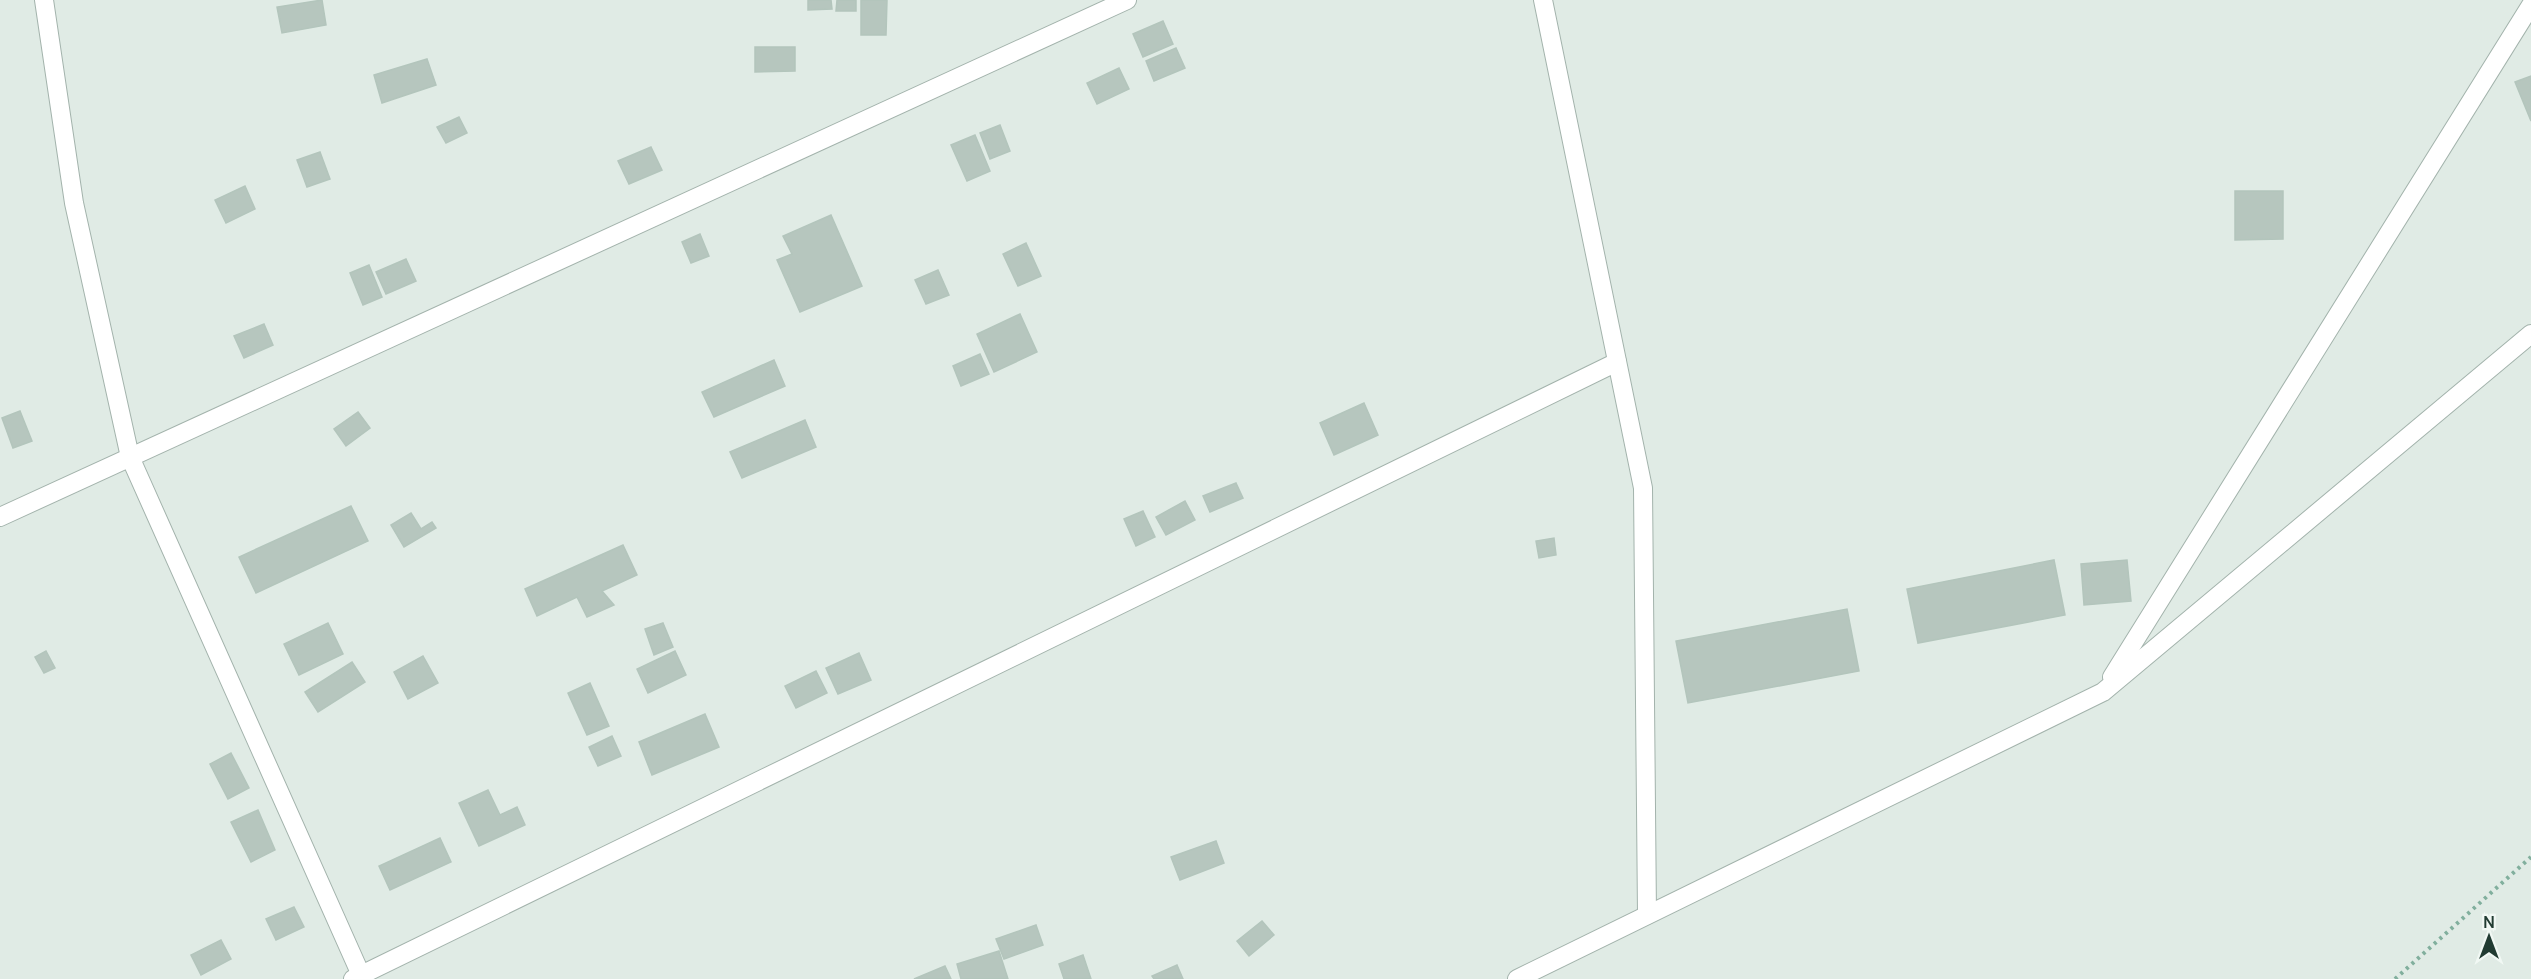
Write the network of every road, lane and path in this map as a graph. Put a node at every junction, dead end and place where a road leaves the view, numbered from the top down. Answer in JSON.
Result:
{"nodes":[{"id":1,"x":44,"y":0,"type":"edge"},
{"id":2,"x":1127,"y":0,"type":"edge"},
{"id":3,"x":1543,"y":0,"type":"edge"},
{"id":4,"x":2531,"y":5,"type":"edge"},
{"id":5,"x":2531,"y":334,"type":"edge"},
{"id":6,"x":1617,"y":362,"type":"junction"},
{"id":7,"x":130,"y":457,"type":"junction"},
{"id":8,"x":0,"y":517,"type":"edge"},
{"id":9,"x":2103,"y":692,"type":"junction"},
{"id":10,"x":2531,"y":857,"type":"edge"},
{"id":11,"x":1647,"y":915,"type":"junction"},
{"id":12,"x":357,"y":977,"type":"edge"},
{"id":13,"x":1517,"y":979,"type":"edge"},
{"id":14,"x":2395,"y":979,"type":"edge"}],
"edges":[{"from":1,"to":7,"type":"street"},
{"from":2,"to":7,"type":"street"},
{"from":3,"to":6,"type":"street"},
{"from":4,"to":9,"type":"street"},
{"from":5,"to":9,"type":"street"},
{"from":6,"to":11,"type":"street"},
{"from":6,"to":12,"type":"street"},
{"from":7,"to":8,"type":"street"},
{"from":7,"to":12,"type":"street"},
{"from":9,"to":11,"type":"street"},
{"from":10,"to":14,"type":"path"},
{"from":11,"to":13,"type":"street"}]}
